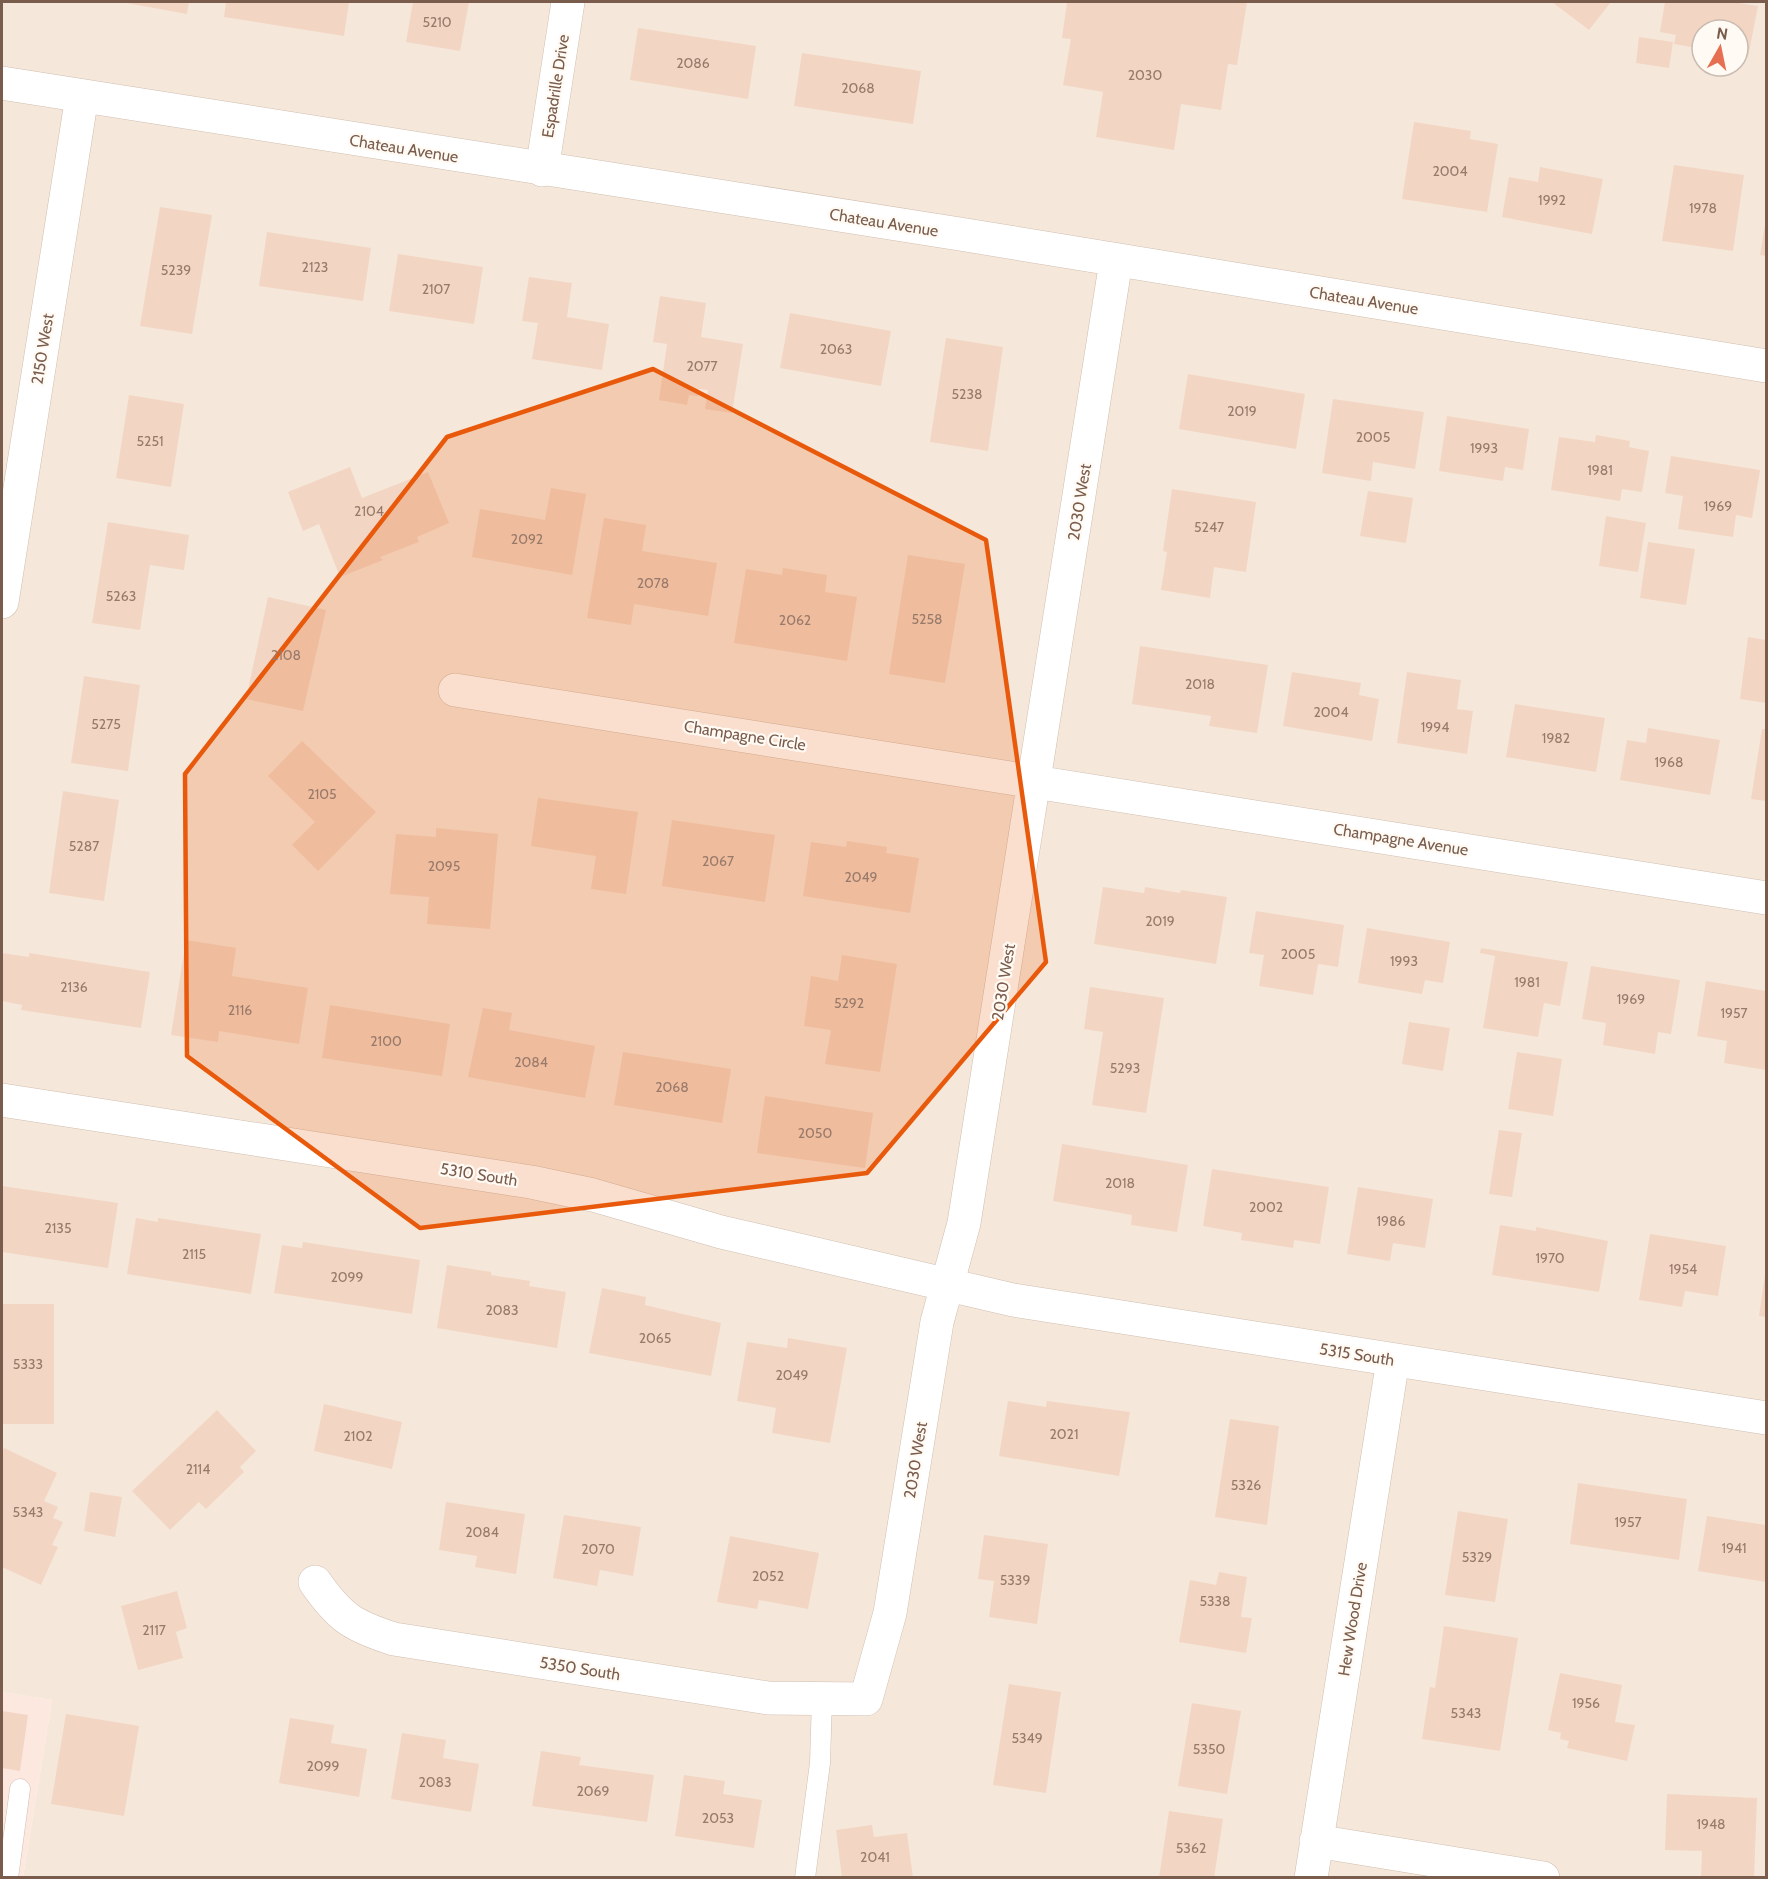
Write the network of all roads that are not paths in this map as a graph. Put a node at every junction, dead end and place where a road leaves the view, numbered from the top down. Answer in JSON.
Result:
{"nodes":[{"id":1,"x":568,"y":2,"type":"edge"},
{"id":2,"x":2,"y":83,"type":"edge"},
{"id":3,"x":82,"y":96,"type":"junction"},
{"id":4,"x":542,"y":170,"type":"junction"},
{"id":5,"x":1116,"y":261,"type":"junction"},
{"id":6,"x":1767,"y":366,"type":"edge"},
{"id":7,"x":2,"y":602,"type":"edge"},
{"id":8,"x":455,"y":690,"type":"dead end"},
{"id":9,"x":1036,"y":781,"type":"junction"},
{"id":10,"x":1767,"y":898,"type":"edge"},
{"id":11,"x":2,"y":1100,"type":"edge"},
{"id":12,"x":948,"y":1284,"type":"junction"},
{"id":13,"x":1393,"y":1360,"type":"junction"},
{"id":14,"x":1767,"y":1418,"type":"edge"},
{"id":15,"x":315,"y":1582,"type":"dead end"},
{"id":16,"x":822,"y":1699,"type":"junction"},
{"id":17,"x":866,"y":1699,"type":"joint"},
{"id":18,"x":20,"y":1789,"type":"dead end"},
{"id":19,"x":1316,"y":1841,"type":"junction"},
{"id":20,"x":8,"y":1878,"type":"edge"},
{"id":21,"x":805,"y":1878,"type":"edge"},
{"id":22,"x":1311,"y":1878,"type":"edge"},
{"id":23,"x":1543,"y":1878,"type":"edge"}],
"edges":[{"from":1,"to":4,"type":"street","name":"Espadrille Drive"},
{"from":2,"to":3,"type":"street","name":"Chateau Avenue"},
{"from":3,"to":4,"type":"street","name":"Chateau Avenue"},
{"from":3,"to":7,"type":"street","name":"2150 West"},
{"from":4,"to":5,"type":"street","name":"Chateau Avenue"},
{"from":5,"to":6,"type":"street","name":"Chateau Avenue"},
{"from":5,"to":9,"type":"street","name":"2030 West"},
{"from":8,"to":9,"type":"street","name":"Champagne Circle"},
{"from":9,"to":10,"type":"street","name":"Champagne Avenue"},
{"from":9,"to":12,"type":"street","name":"2030 West"},
{"from":11,"to":12,"type":"street","name":"5310 South"},
{"from":12,"to":13,"type":"street","name":"5315 South"},
{"from":12,"to":17,"type":"street","name":"2030 West"},
{"from":13,"to":14,"type":"street","name":"5315 South"},
{"from":13,"to":19,"type":"street","name":"Hew Wood Drive"},
{"from":15,"to":16,"type":"street","name":"5350 South"},
{"from":16,"to":17,"type":"street","name":"5350 South"},
{"from":16,"to":21,"type":"lane"},
{"from":18,"to":20,"type":"lane"},
{"from":19,"to":22,"type":"street","name":"Hew Wood Drive"},
{"from":19,"to":23,"type":"street"}]}
